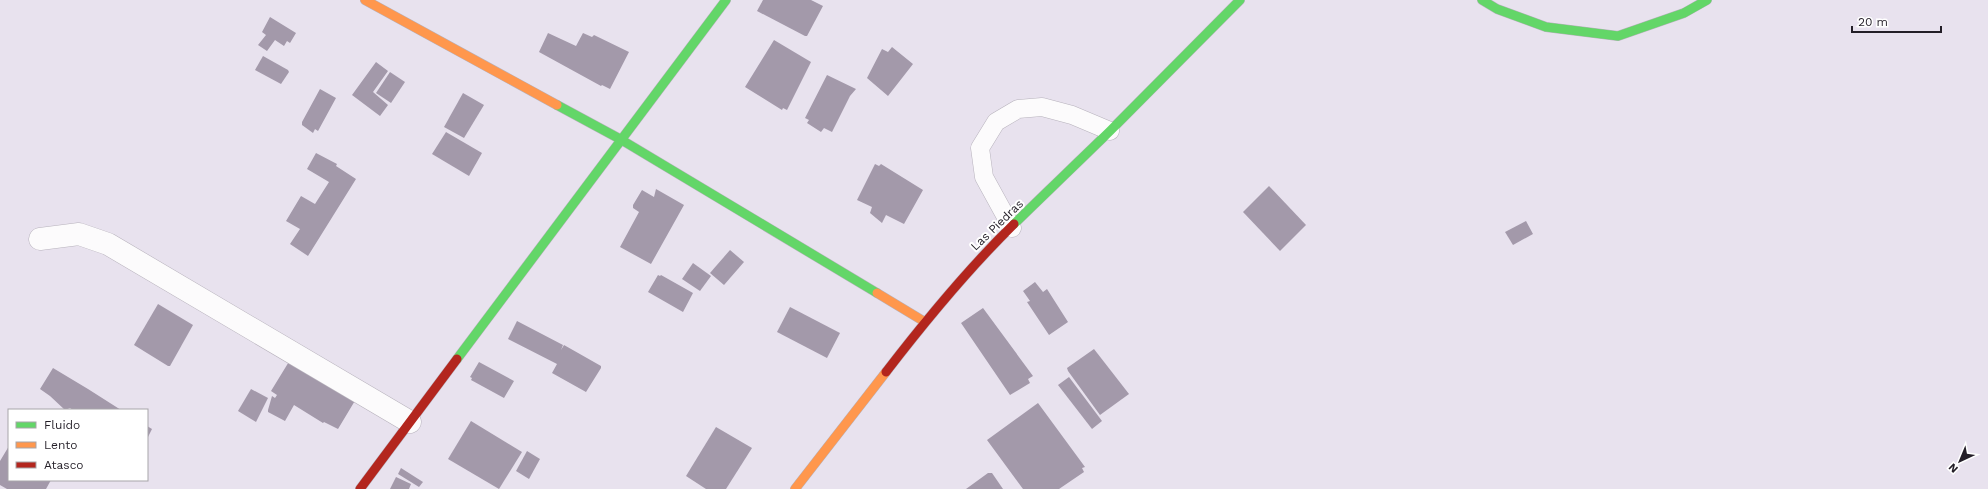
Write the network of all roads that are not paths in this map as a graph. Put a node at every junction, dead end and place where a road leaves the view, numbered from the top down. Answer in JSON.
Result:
{"nodes":[{"id":1,"x":365,"y":0,"type":"edge"},
{"id":2,"x":726,"y":0,"type":"edge"},
{"id":3,"x":1240,"y":0,"type":"edge"},
{"id":4,"x":1482,"y":0,"type":"edge"},
{"id":5,"x":1707,"y":0,"type":"edge"},
{"id":6,"x":1110,"y":131,"type":"junction"},
{"id":7,"x":620,"y":139,"type":"junction"},
{"id":8,"x":1012,"y":228,"type":"junction"},
{"id":9,"x":40,"y":239,"type":"dead end"},
{"id":10,"x":925,"y":322,"type":"junction"},
{"id":11,"x":410,"y":422,"type":"junction"},
{"id":12,"x":360,"y":489,"type":"edge"},
{"id":13,"x":795,"y":489,"type":"edge"}],
"edges":[{"from":1,"to":7,"type":"street"},
{"from":2,"to":7,"type":"street"},
{"from":3,"to":6,"type":"street","name":"Las Piedras"},
{"from":4,"to":5,"type":"street"},
{"from":6,"to":8,"type":"street","name":"Las Piedras"},
{"from":6,"to":8,"type":"lane"},
{"from":7,"to":10,"type":"street"},
{"from":7,"to":11,"type":"street"},
{"from":8,"to":10,"type":"street","name":"Las Piedras"},
{"from":9,"to":11,"type":"street"},
{"from":10,"to":13,"type":"street","name":"Las Piedras"},
{"from":11,"to":12,"type":"street"}]}
